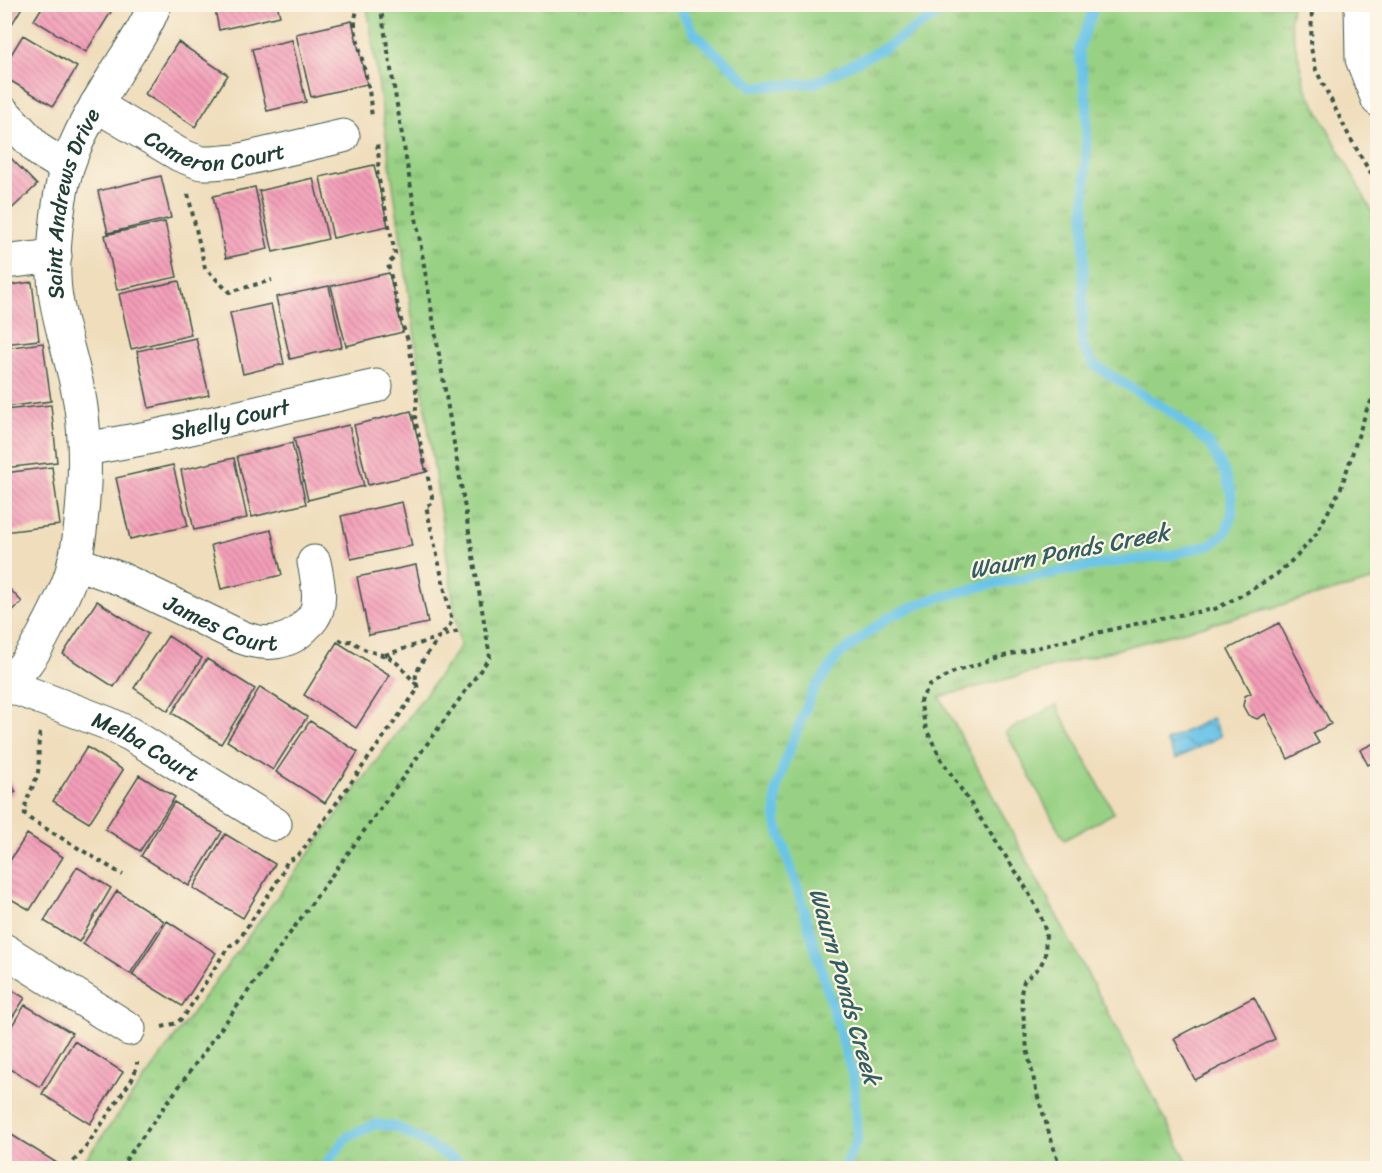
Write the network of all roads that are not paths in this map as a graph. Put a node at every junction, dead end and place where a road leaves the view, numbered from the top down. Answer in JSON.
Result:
{"nodes":[{"id":1,"x":155,"y":4,"type":"edge"},
{"id":2,"x":1361,"y":4,"type":"edge"},
{"id":3,"x":1377,"y":100,"type":"edge"},
{"id":4,"x":96,"y":105,"type":"junction"},
{"id":5,"x":4,"y":113,"type":"edge"},
{"id":6,"x":343,"y":136,"type":"dead end"},
{"id":7,"x":66,"y":167,"type":"junction"},
{"id":8,"x":55,"y":256,"type":"junction"},
{"id":9,"x":4,"y":262,"type":"edge"},
{"id":10,"x":376,"y":386,"type":"dead end"},
{"id":11,"x":85,"y":449,"type":"junction"},
{"id":12,"x":74,"y":562,"type":"junction"},
{"id":13,"x":314,"y":562,"type":"dead end"},
{"id":14,"x":6,"y":686,"type":"edge"},
{"id":15,"x":275,"y":824,"type":"dead end"},
{"id":16,"x":4,"y":950,"type":"edge"},
{"id":17,"x":129,"y":1029,"type":"dead end"}],
"edges":[{"from":1,"to":4,"type":"street","name":"Saint Andrews Drive"},
{"from":2,"to":3,"type":"street"},
{"from":4,"to":6,"type":"street","name":"Cameron Court"},
{"from":4,"to":7,"type":"street","name":"Saint Andrews Drive"},
{"from":5,"to":7,"type":"street"},
{"from":7,"to":8,"type":"street","name":"Saint Andrews Drive"},
{"from":8,"to":9,"type":"street"},
{"from":8,"to":11,"type":"street","name":"Saint Andrews Drive"},
{"from":10,"to":11,"type":"street","name":"Shelly Court"},
{"from":11,"to":12,"type":"street","name":"Saint Andrews Drive"},
{"from":12,"to":13,"type":"street","name":"James Court"},
{"from":12,"to":14,"type":"street","name":"Saint Andrews Drive"},
{"from":14,"to":15,"type":"street","name":"Melba Court"},
{"from":16,"to":17,"type":"street"}]}
